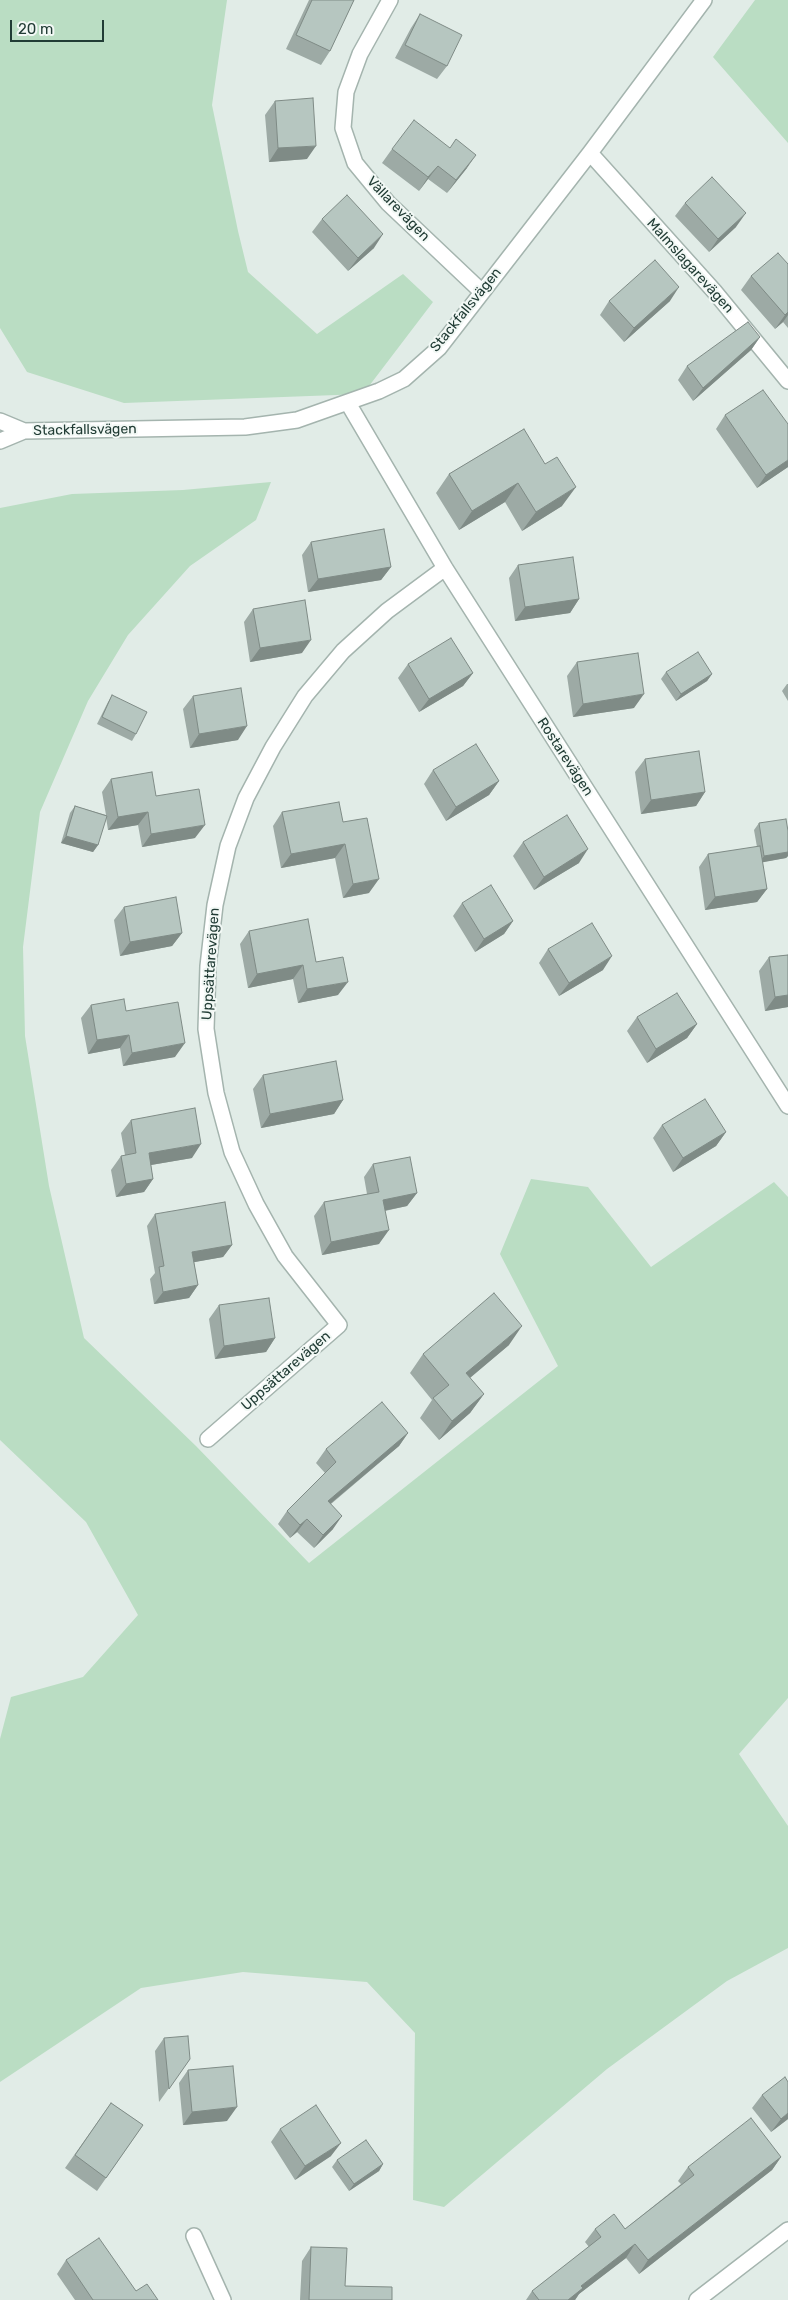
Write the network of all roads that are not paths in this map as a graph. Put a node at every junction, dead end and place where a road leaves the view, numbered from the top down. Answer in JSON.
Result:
{"nodes":[{"id":1,"x":390,"y":0,"type":"edge"},
{"id":2,"x":704,"y":0,"type":"edge"},
{"id":3,"x":590,"y":153,"type":"junction"},
{"id":4,"x":482,"y":292,"type":"junction"},
{"id":5,"x":788,"y":381,"type":"edge"},
{"id":6,"x":348,"y":403,"type":"junction"},
{"id":7,"x":0,"y":421,"type":"edge"},
{"id":8,"x":24,"y":431,"type":"junction"},
{"id":9,"x":0,"y":440,"type":"edge"},
{"id":10,"x":445,"y":568,"type":"junction"},
{"id":11,"x":788,"y":1106,"type":"edge"},
{"id":12,"x":208,"y":1439,"type":"dead end"},
{"id":13,"x":788,"y":2230,"type":"edge"},
{"id":14,"x":194,"y":2236,"type":"dead end"},
{"id":15,"x":223,"y":2300,"type":"edge"},
{"id":16,"x":697,"y":2300,"type":"edge"}],
"edges":[{"from":1,"to":4,"type":"street","name":"Vällarevägen"},
{"from":2,"to":3,"type":"street","name":"Stackfallsvägen"},
{"from":3,"to":4,"type":"street","name":"Stackfallsvägen"},
{"from":3,"to":5,"type":"street","name":"Malmslagarevägen"},
{"from":4,"to":6,"type":"street","name":"Stackfallsvägen"},
{"from":6,"to":8,"type":"street","name":"Stackfallsvägen"},
{"from":6,"to":10,"type":"street","name":"Rostarevägen"},
{"from":7,"to":8,"type":"street","name":"Stackfallsvägen"},
{"from":8,"to":9,"type":"street","name":"Stackfallsvägen"},
{"from":10,"to":11,"type":"street","name":"Rostarevägen"},
{"from":10,"to":12,"type":"street","name":"Uppsättarevägen"},
{"from":13,"to":16,"type":"street"},
{"from":14,"to":15,"type":"street"}]}
